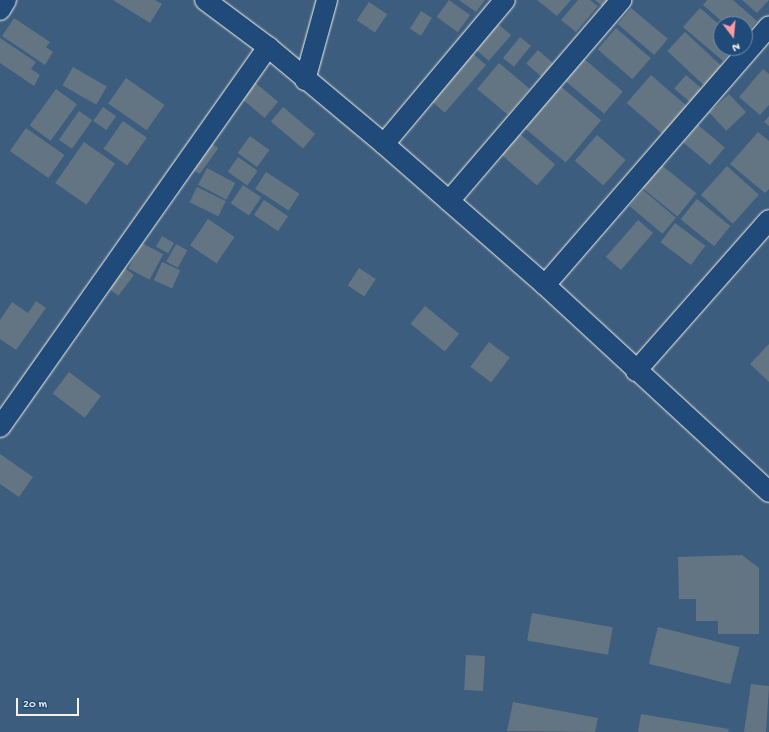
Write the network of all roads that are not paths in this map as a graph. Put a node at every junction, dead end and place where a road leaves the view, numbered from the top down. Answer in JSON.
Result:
{"nodes":[{"id":1,"x":6,"y":0,"type":"edge"},
{"id":2,"x":205,"y":0,"type":"edge"},
{"id":3,"x":327,"y":0,"type":"edge"},
{"id":4,"x":504,"y":0,"type":"edge"},
{"id":5,"x":621,"y":0,"type":"edge"},
{"id":6,"x":0,"y":10,"type":"edge"},
{"id":7,"x":769,"y":26,"type":"edge"},
{"id":8,"x":268,"y":47,"type":"junction"},
{"id":9,"x":305,"y":80,"type":"junction"},
{"id":10,"x":384,"y":144,"type":"junction"},
{"id":11,"x":449,"y":201,"type":"junction"},
{"id":12,"x":769,"y":220,"type":"edge"},
{"id":13,"x":545,"y":285,"type":"junction"},
{"id":14,"x":636,"y":371,"type":"junction"},
{"id":15,"x":0,"y":428,"type":"edge"},
{"id":16,"x":769,"y":492,"type":"edge"}],
"edges":[{"from":1,"to":6,"type":"street"},
{"from":2,"to":8,"type":"street"},
{"from":3,"to":9,"type":"street"},
{"from":4,"to":10,"type":"street"},
{"from":5,"to":11,"type":"street"},
{"from":7,"to":13,"type":"street"},
{"from":8,"to":9,"type":"street"},
{"from":8,"to":15,"type":"street"},
{"from":9,"to":10,"type":"street"},
{"from":10,"to":11,"type":"street"},
{"from":11,"to":13,"type":"street"},
{"from":12,"to":14,"type":"street"},
{"from":13,"to":14,"type":"street"},
{"from":14,"to":16,"type":"street"}]}
